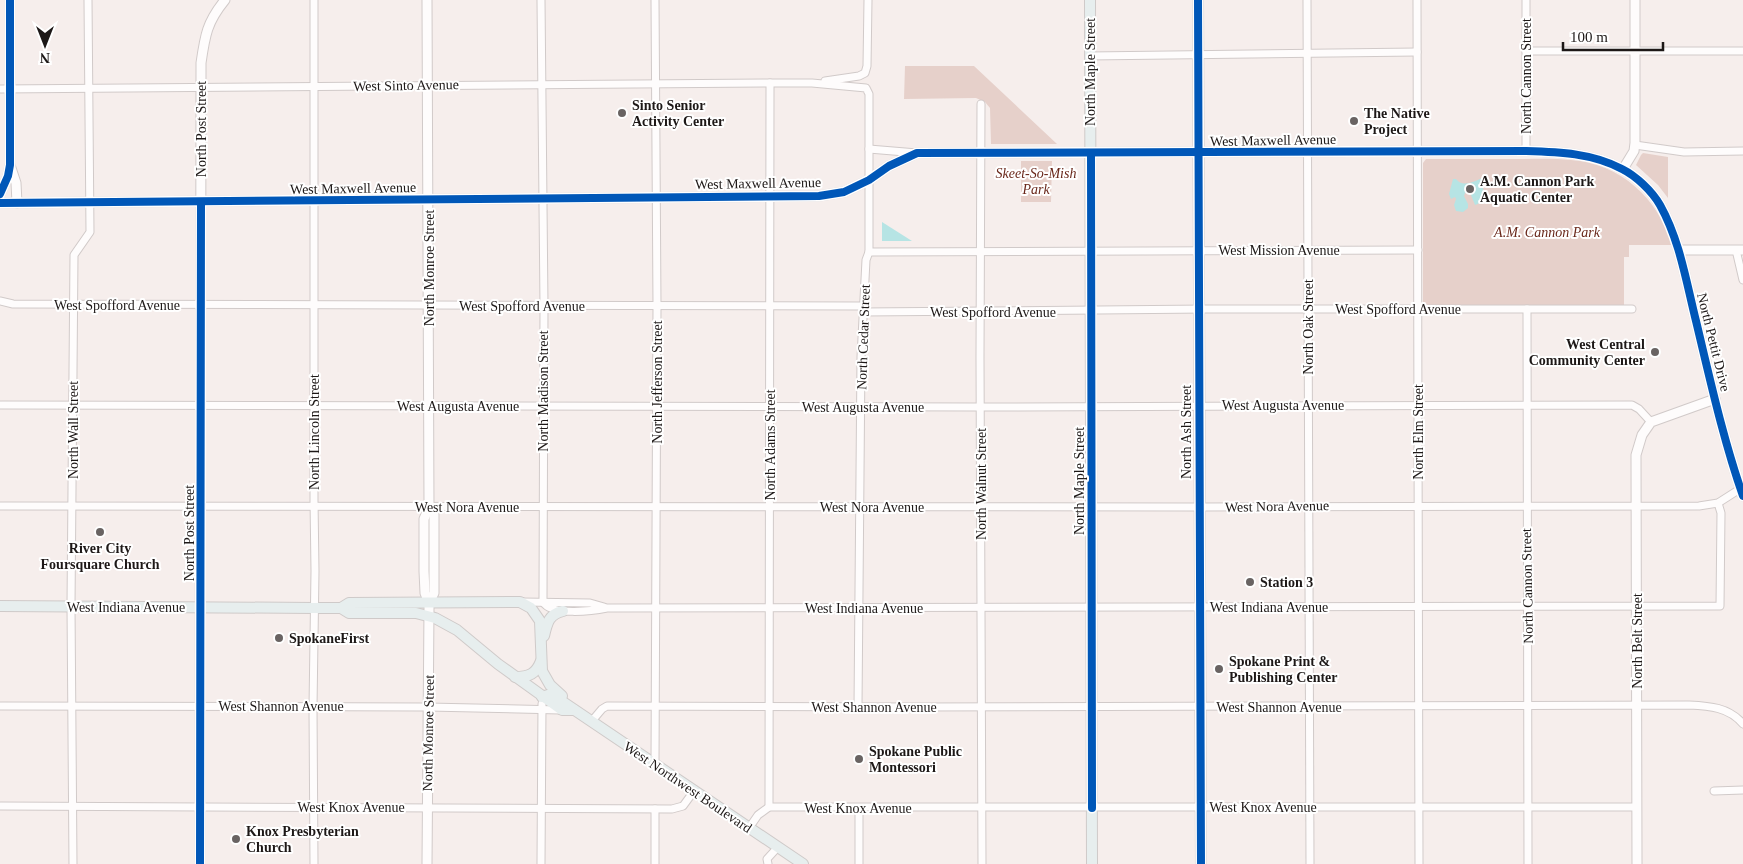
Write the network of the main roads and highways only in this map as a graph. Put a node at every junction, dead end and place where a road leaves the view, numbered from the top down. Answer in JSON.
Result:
{"nodes":[{"id":1,"x":1090,"y":0,"type":"edge"},
{"id":2,"x":1198,"y":0,"type":"edge"},
{"id":3,"x":520,"y":602,"type":"joint"},
{"id":4,"x":0,"y":606,"type":"edge"},
{"id":5,"x":341,"y":608,"type":"junction"},
{"id":6,"x":563,"y":611,"type":"road end"},
{"id":7,"x":542,"y":652,"type":"junction"},
{"id":8,"x":519,"y":680,"type":"junction"},
{"id":9,"x":542,"y":696,"type":"junction"},
{"id":10,"x":574,"y":710,"type":"junction"},
{"id":11,"x":803,"y":864,"type":"edge"},
{"id":12,"x":1092,"y":864,"type":"edge"},
{"id":13,"x":1201,"y":864,"type":"edge"}],
"edges":[{"from":1,"to":12,"type":"main road","name":"North Maple Street"},
{"from":2,"to":13,"type":"main road","name":"North Ash Street"},
{"from":3,"to":5,"type":"main road","name":"West Indiana Avenue"},
{"from":3,"to":7,"type":"main road","name":"West Northwest Boulevard"},
{"from":4,"to":5,"type":"main road","name":"West Indiana Avenue"},
{"from":5,"to":8,"type":"main road","name":"West Indiana Avenue"},
{"from":6,"to":7,"type":"main road"},
{"from":7,"to":8,"type":"main road"},
{"from":7,"to":10,"type":"main road","name":"West Northwest Boulevard"},
{"from":8,"to":9,"type":"main road"},
{"from":9,"to":10,"type":"main road"},
{"from":9,"to":10,"type":"main road"},
{"from":10,"to":11,"type":"main road","name":"West Northwest Boulevard"}]}
